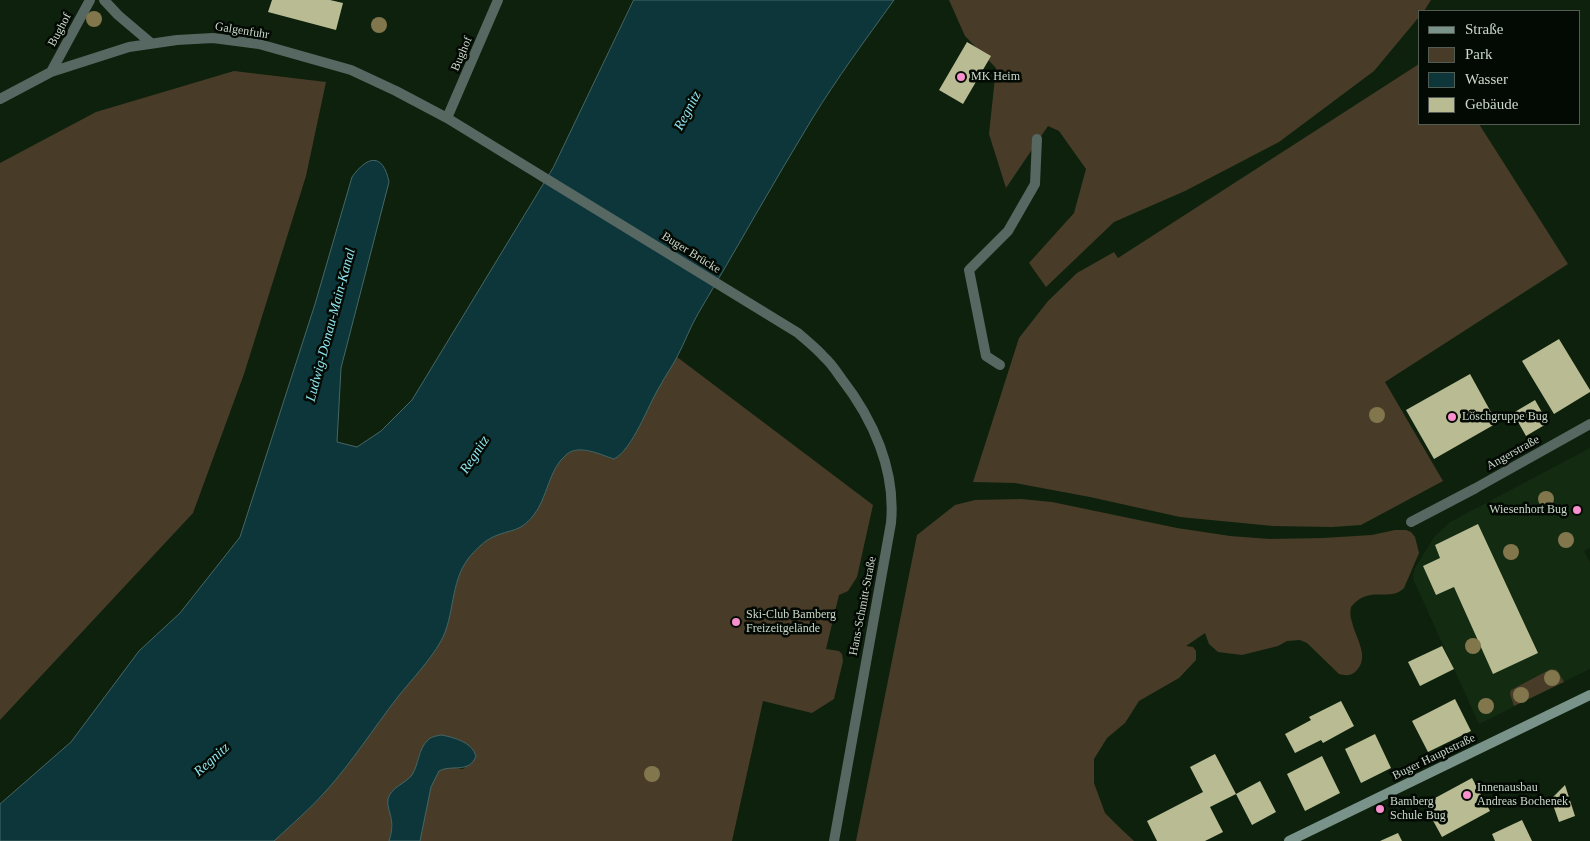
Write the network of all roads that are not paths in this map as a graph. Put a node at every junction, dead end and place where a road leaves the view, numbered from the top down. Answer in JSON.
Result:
{"nodes":[{"id":1,"x":90,"y":0,"type":"edge"},
{"id":2,"x":104,"y":0,"type":"edge"},
{"id":3,"x":498,"y":0,"type":"edge"},
{"id":4,"x":151,"y":43,"type":"junction"},
{"id":5,"x":51,"y":72,"type":"junction"},
{"id":6,"x":0,"y":99,"type":"edge"},
{"id":7,"x":447,"y":118,"type":"junction"},
{"id":8,"x":1038,"y":139,"type":"dead end"},
{"id":9,"x":1000,"y":365,"type":"dead end"},
{"id":10,"x":846,"y":384,"type":"joint"},
{"id":11,"x":1590,"y":424,"type":"edge"},
{"id":12,"x":1411,"y":522,"type":"dead end"},
{"id":13,"x":1590,"y":695,"type":"edge"},
{"id":14,"x":834,"y":841,"type":"edge"},
{"id":15,"x":1289,"y":841,"type":"edge"}],
"edges":[{"from":1,"to":5,"type":"street","name":"Bughof"},
{"from":2,"to":4,"type":"street"},
{"from":3,"to":7,"type":"street","name":"Bughof"},
{"from":4,"to":5,"type":"street","name":"Galgenfuhr"},
{"from":4,"to":7,"type":"street","name":"Galgenfuhr"},
{"from":5,"to":6,"type":"street","name":"Galgenfuhr"},
{"from":7,"to":10,"type":"street","name":"Buger Brücke"},
{"from":8,"to":9,"type":"street"},
{"from":10,"to":14,"type":"street","name":"Hans-Schmitt-Straße"},
{"from":11,"to":12,"type":"street","name":"Angerstraße"},
{"from":13,"to":15,"type":"street","name":"Buger Hauptstraße"}]}
